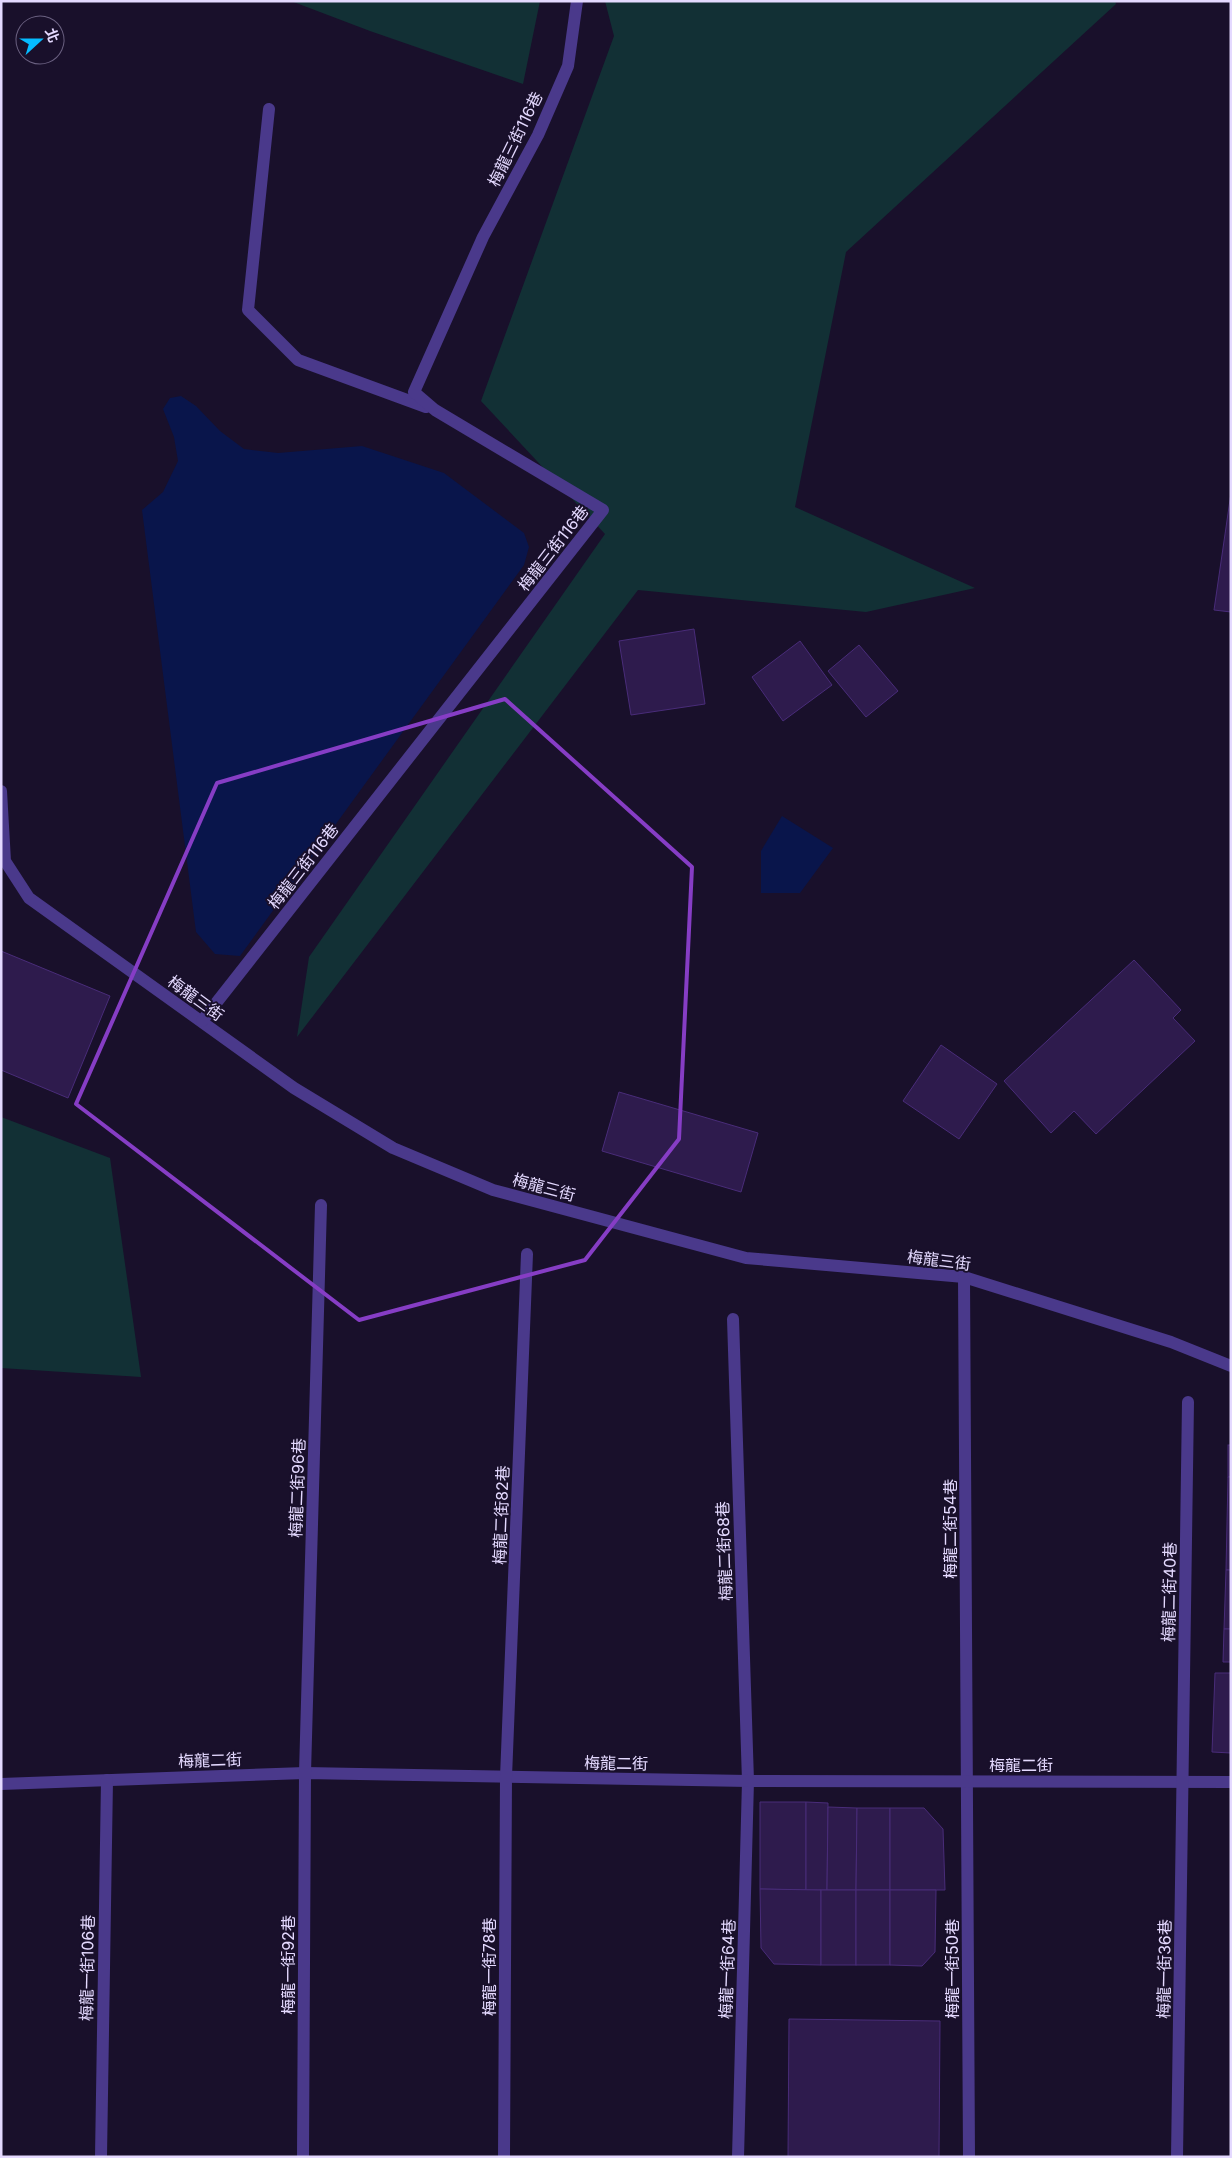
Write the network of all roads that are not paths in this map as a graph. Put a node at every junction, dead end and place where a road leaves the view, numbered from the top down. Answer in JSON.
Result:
{"nodes":[{"id":1,"x":577,"y":1,"type":"edge"},
{"id":2,"x":269,"y":109,"type":"dead end"},
{"id":3,"x":435,"y":410,"type":"junction"},
{"id":4,"x":1,"y":791,"type":"edge"},
{"id":5,"x":202,"y":1021,"type":"junction"},
{"id":6,"x":321,"y":1205,"type":"dead end"},
{"id":7,"x":527,"y":1254,"type":"dead end"},
{"id":8,"x":964,"y":1277,"type":"junction"},
{"id":9,"x":733,"y":1319,"type":"dead end"},
{"id":10,"x":1231,"y":1366,"type":"edge"},
{"id":11,"x":1188,"y":1402,"type":"dead end"},
{"id":12,"x":305,"y":1773,"type":"junction"},
{"id":13,"x":506,"y":1777,"type":"junction"},
{"id":14,"x":107,"y":1780,"type":"junction"},
{"id":15,"x":968,"y":1781,"type":"junction"},
{"id":16,"x":748,"y":1782,"type":"junction"},
{"id":17,"x":1183,"y":1782,"type":"junction"},
{"id":18,"x":1231,"y":1782,"type":"edge"},
{"id":19,"x":1,"y":1784,"type":"edge"},
{"id":20,"x":101,"y":2157,"type":"edge"},
{"id":21,"x":303,"y":2157,"type":"edge"},
{"id":22,"x":504,"y":2157,"type":"edge"},
{"id":23,"x":738,"y":2157,"type":"edge"},
{"id":24,"x":969,"y":2157,"type":"edge"},
{"id":25,"x":1177,"y":2157,"type":"edge"}],
"edges":[{"from":1,"to":3,"type":"street","name":"梅龍三街116巷"},
{"from":2,"to":3,"type":"street"},
{"from":3,"to":5,"type":"street","name":"梅龍三街116巷"},
{"from":4,"to":5,"type":"street","name":"梅龍三街"},
{"from":5,"to":8,"type":"street","name":"梅龍三街"},
{"from":6,"to":12,"type":"street","name":"梅龍二街96巷"},
{"from":7,"to":13,"type":"street","name":"梅龍二街82巷"},
{"from":8,"to":10,"type":"street","name":"梅龍三街"},
{"from":8,"to":15,"type":"street","name":"梅龍二街54巷"},
{"from":9,"to":16,"type":"street","name":"梅龍二街68巷"},
{"from":11,"to":17,"type":"street","name":"梅龍二街40巷"},
{"from":12,"to":13,"type":"street","name":"梅龍二街"},
{"from":12,"to":14,"type":"street","name":"梅龍二街"},
{"from":12,"to":21,"type":"street","name":"梅龍一街92巷"},
{"from":13,"to":16,"type":"street","name":"梅龍二街"},
{"from":13,"to":22,"type":"street","name":"梅龍一街78巷"},
{"from":14,"to":19,"type":"street","name":"梅龍二街"},
{"from":14,"to":20,"type":"street","name":"梅龍一街106巷"},
{"from":15,"to":16,"type":"street","name":"梅龍二街"},
{"from":15,"to":17,"type":"street","name":"梅龍二街"},
{"from":15,"to":24,"type":"street","name":"梅龍一街50巷"},
{"from":16,"to":23,"type":"street","name":"梅龍一街64巷"},
{"from":17,"to":18,"type":"street","name":"梅龍二街"},
{"from":17,"to":25,"type":"street","name":"梅龍一街36巷"}]}
